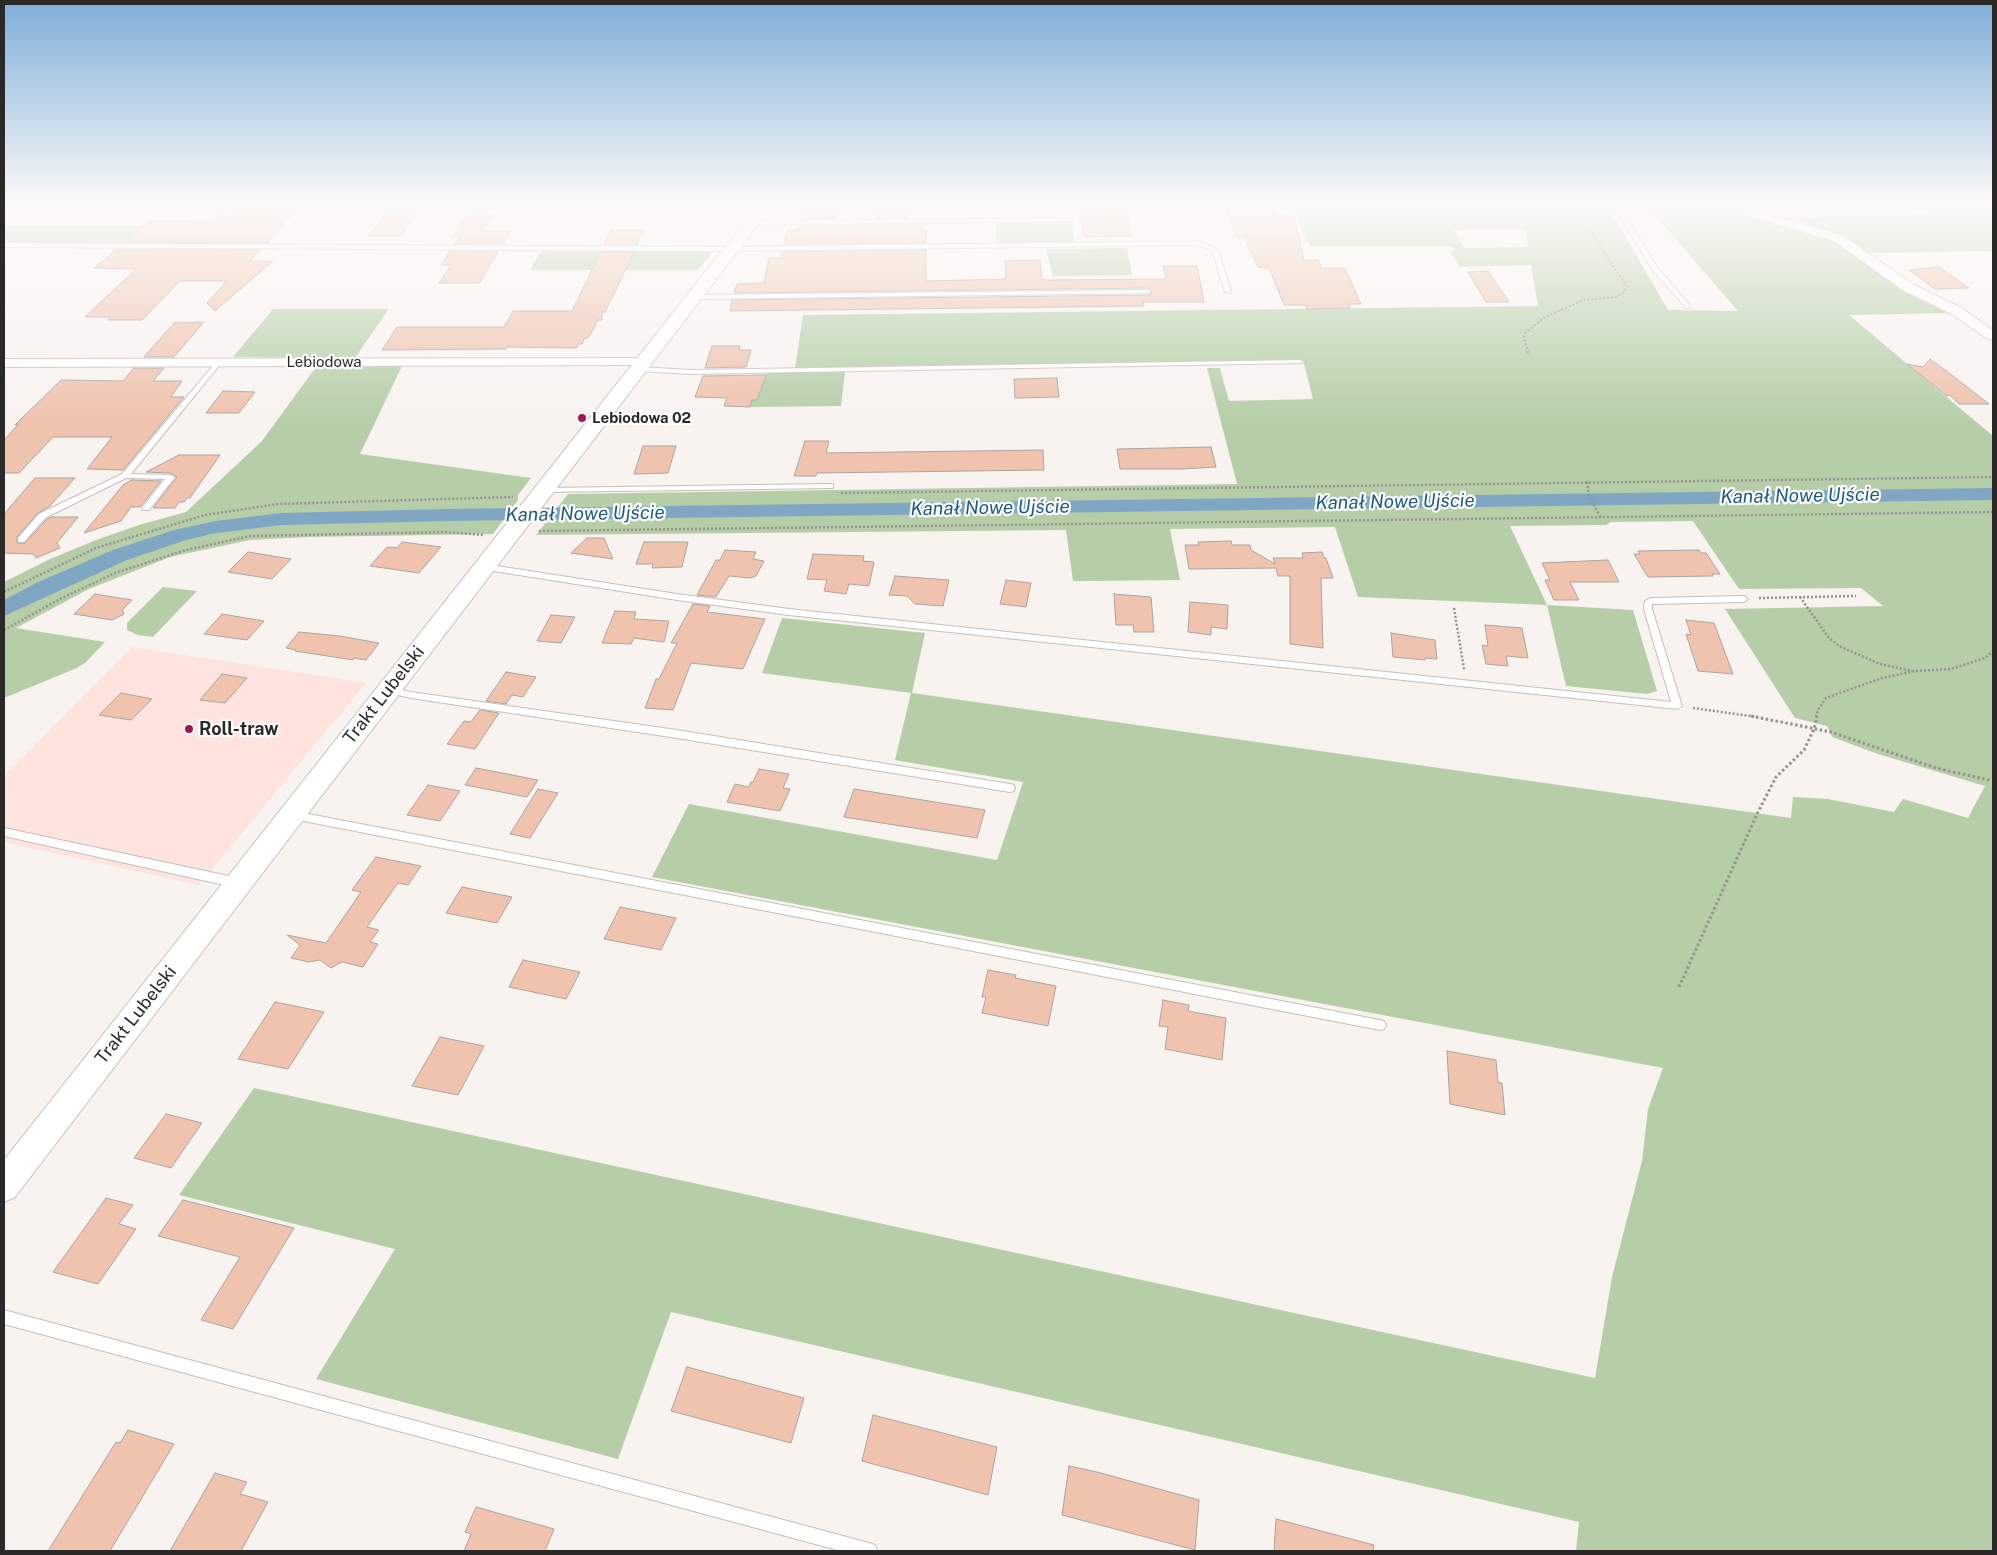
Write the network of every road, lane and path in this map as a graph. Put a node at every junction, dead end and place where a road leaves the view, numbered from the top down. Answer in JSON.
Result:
{"nodes":[{"id":1,"x":709,"y":278,"type":"edge"},
{"id":2,"x":1224,"y":278,"type":"edge"},
{"id":3,"x":1621,"y":278,"type":"edge"},
{"id":4,"x":1662,"y":278,"type":"edge"},
{"id":5,"x":1894,"y":278,"type":"edge"},
{"id":6,"x":1148,"y":292,"type":"dead end"},
{"id":7,"x":1228,"y":292,"type":"dead end"},
{"id":8,"x":694,"y":297,"type":"junction"},
{"id":9,"x":1688,"y":307,"type":"dead end"},
{"id":10,"x":1993,"y":336,"type":"edge"},
{"id":11,"x":1528,"y":353,"type":"dead end"},
{"id":12,"x":218,"y":362,"type":"junction"},
{"id":13,"x":1300,"y":362,"type":"dead end"},
{"id":14,"x":4,"y":363,"type":"edge"},
{"id":15,"x":642,"y":365,"type":"junction"},
{"id":16,"x":124,"y":476,"type":"junction"},
{"id":17,"x":1993,"y":477,"type":"edge"},
{"id":18,"x":1587,"y":482,"type":"junction"},
{"id":19,"x":831,"y":489,"type":"joint"},
{"id":20,"x":540,"y":497,"type":"junction"},
{"id":21,"x":146,"y":508,"type":"dead end"},
{"id":22,"x":1993,"y":512,"type":"edge"},
{"id":23,"x":1601,"y":518,"type":"junction"},
{"id":24,"x":515,"y":529,"type":"junction"},
{"id":25,"x":21,"y":540,"type":"dead end"},
{"id":26,"x":484,"y":567,"type":"junction"},
{"id":27,"x":4,"y":592,"type":"edge"},
{"id":28,"x":1856,"y":596,"type":"dead end"},
{"id":29,"x":1800,"y":597,"type":"junction"},
{"id":30,"x":1744,"y":599,"type":"joint"},
{"id":31,"x":1454,"y":608,"type":"dead end"},
{"id":32,"x":4,"y":630,"type":"edge"},
{"id":33,"x":1993,"y":651,"type":"edge"},
{"id":34,"x":1915,"y":671,"type":"junction"},
{"id":35,"x":1466,"y":683,"type":"junction"},
{"id":36,"x":388,"y":690,"type":"junction"},
{"id":37,"x":1677,"y":706,"type":"junction"},
{"id":38,"x":1814,"y":729,"type":"junction"},
{"id":39,"x":1993,"y":780,"type":"edge"},
{"id":40,"x":1010,"y":788,"type":"dead end"},
{"id":41,"x":292,"y":815,"type":"junction"},
{"id":42,"x":4,"y":832,"type":"edge"},
{"id":43,"x":239,"y":883,"type":"junction"},
{"id":44,"x":1679,"y":987,"type":"dead end"},
{"id":45,"x":1380,"y":1025,"type":"dead end"},
{"id":46,"x":4,"y":1186,"type":"edge"},
{"id":47,"x":4,"y":1317,"type":"edge"},
{"id":48,"x":870,"y":1551,"type":"edge"}],
"edges":[{"from":1,"to":8,"type":"street","name":"Trakt Lubelski"},
{"from":2,"to":7,"type":"lane"},
{"from":3,"to":11,"type":"path"},
{"from":4,"to":9,"type":"lane"},
{"from":5,"to":10,"type":"street"},
{"from":6,"to":8,"type":"lane"},
{"from":8,"to":15,"type":"street","name":"Trakt Lubelski"},
{"from":12,"to":14,"type":"street","name":"Lebiodowa"},
{"from":12,"to":15,"type":"street","name":"Lebiodowa"},
{"from":12,"to":16,"type":"lane"},
{"from":13,"to":15,"type":"lane"},
{"from":15,"to":20,"type":"street","name":"Trakt Lubelski"},
{"from":16,"to":21,"type":"lane"},
{"from":16,"to":25,"type":"lane"},
{"from":17,"to":18,"type":"path"},
{"from":18,"to":19,"type":"path"},
{"from":18,"to":23,"type":"path"},
{"from":19,"to":20,"type":"lane"},
{"from":20,"to":24,"type":"street","name":"Trakt Lubelski"},
{"from":20,"to":27,"type":"path"},
{"from":22,"to":23,"type":"path"},
{"from":23,"to":24,"type":"path"},
{"from":24,"to":26,"type":"street","name":"Trakt Lubelski"},
{"from":24,"to":32,"type":"path"},
{"from":26,"to":35,"type":"lane"},
{"from":26,"to":36,"type":"street","name":"Trakt Lubelski"},
{"from":28,"to":29,"type":"path"},
{"from":29,"to":30,"type":"path"},
{"from":29,"to":34,"type":"path"},
{"from":30,"to":37,"type":"lane"},
{"from":31,"to":35,"type":"path"},
{"from":33,"to":34,"type":"path"},
{"from":34,"to":38,"type":"path"},
{"from":35,"to":37,"type":"lane"},
{"from":36,"to":40,"type":"lane"},
{"from":36,"to":41,"type":"street","name":"Trakt Lubelski"},
{"from":37,"to":38,"type":"path"},
{"from":38,"to":39,"type":"path"},
{"from":38,"to":44,"type":"path"},
{"from":41,"to":43,"type":"street","name":"Trakt Lubelski"},
{"from":41,"to":45,"type":"lane"},
{"from":42,"to":43,"type":"lane"},
{"from":43,"to":46,"type":"street","name":"Trakt Lubelski"},
{"from":47,"to":48,"type":"lane"}]}
